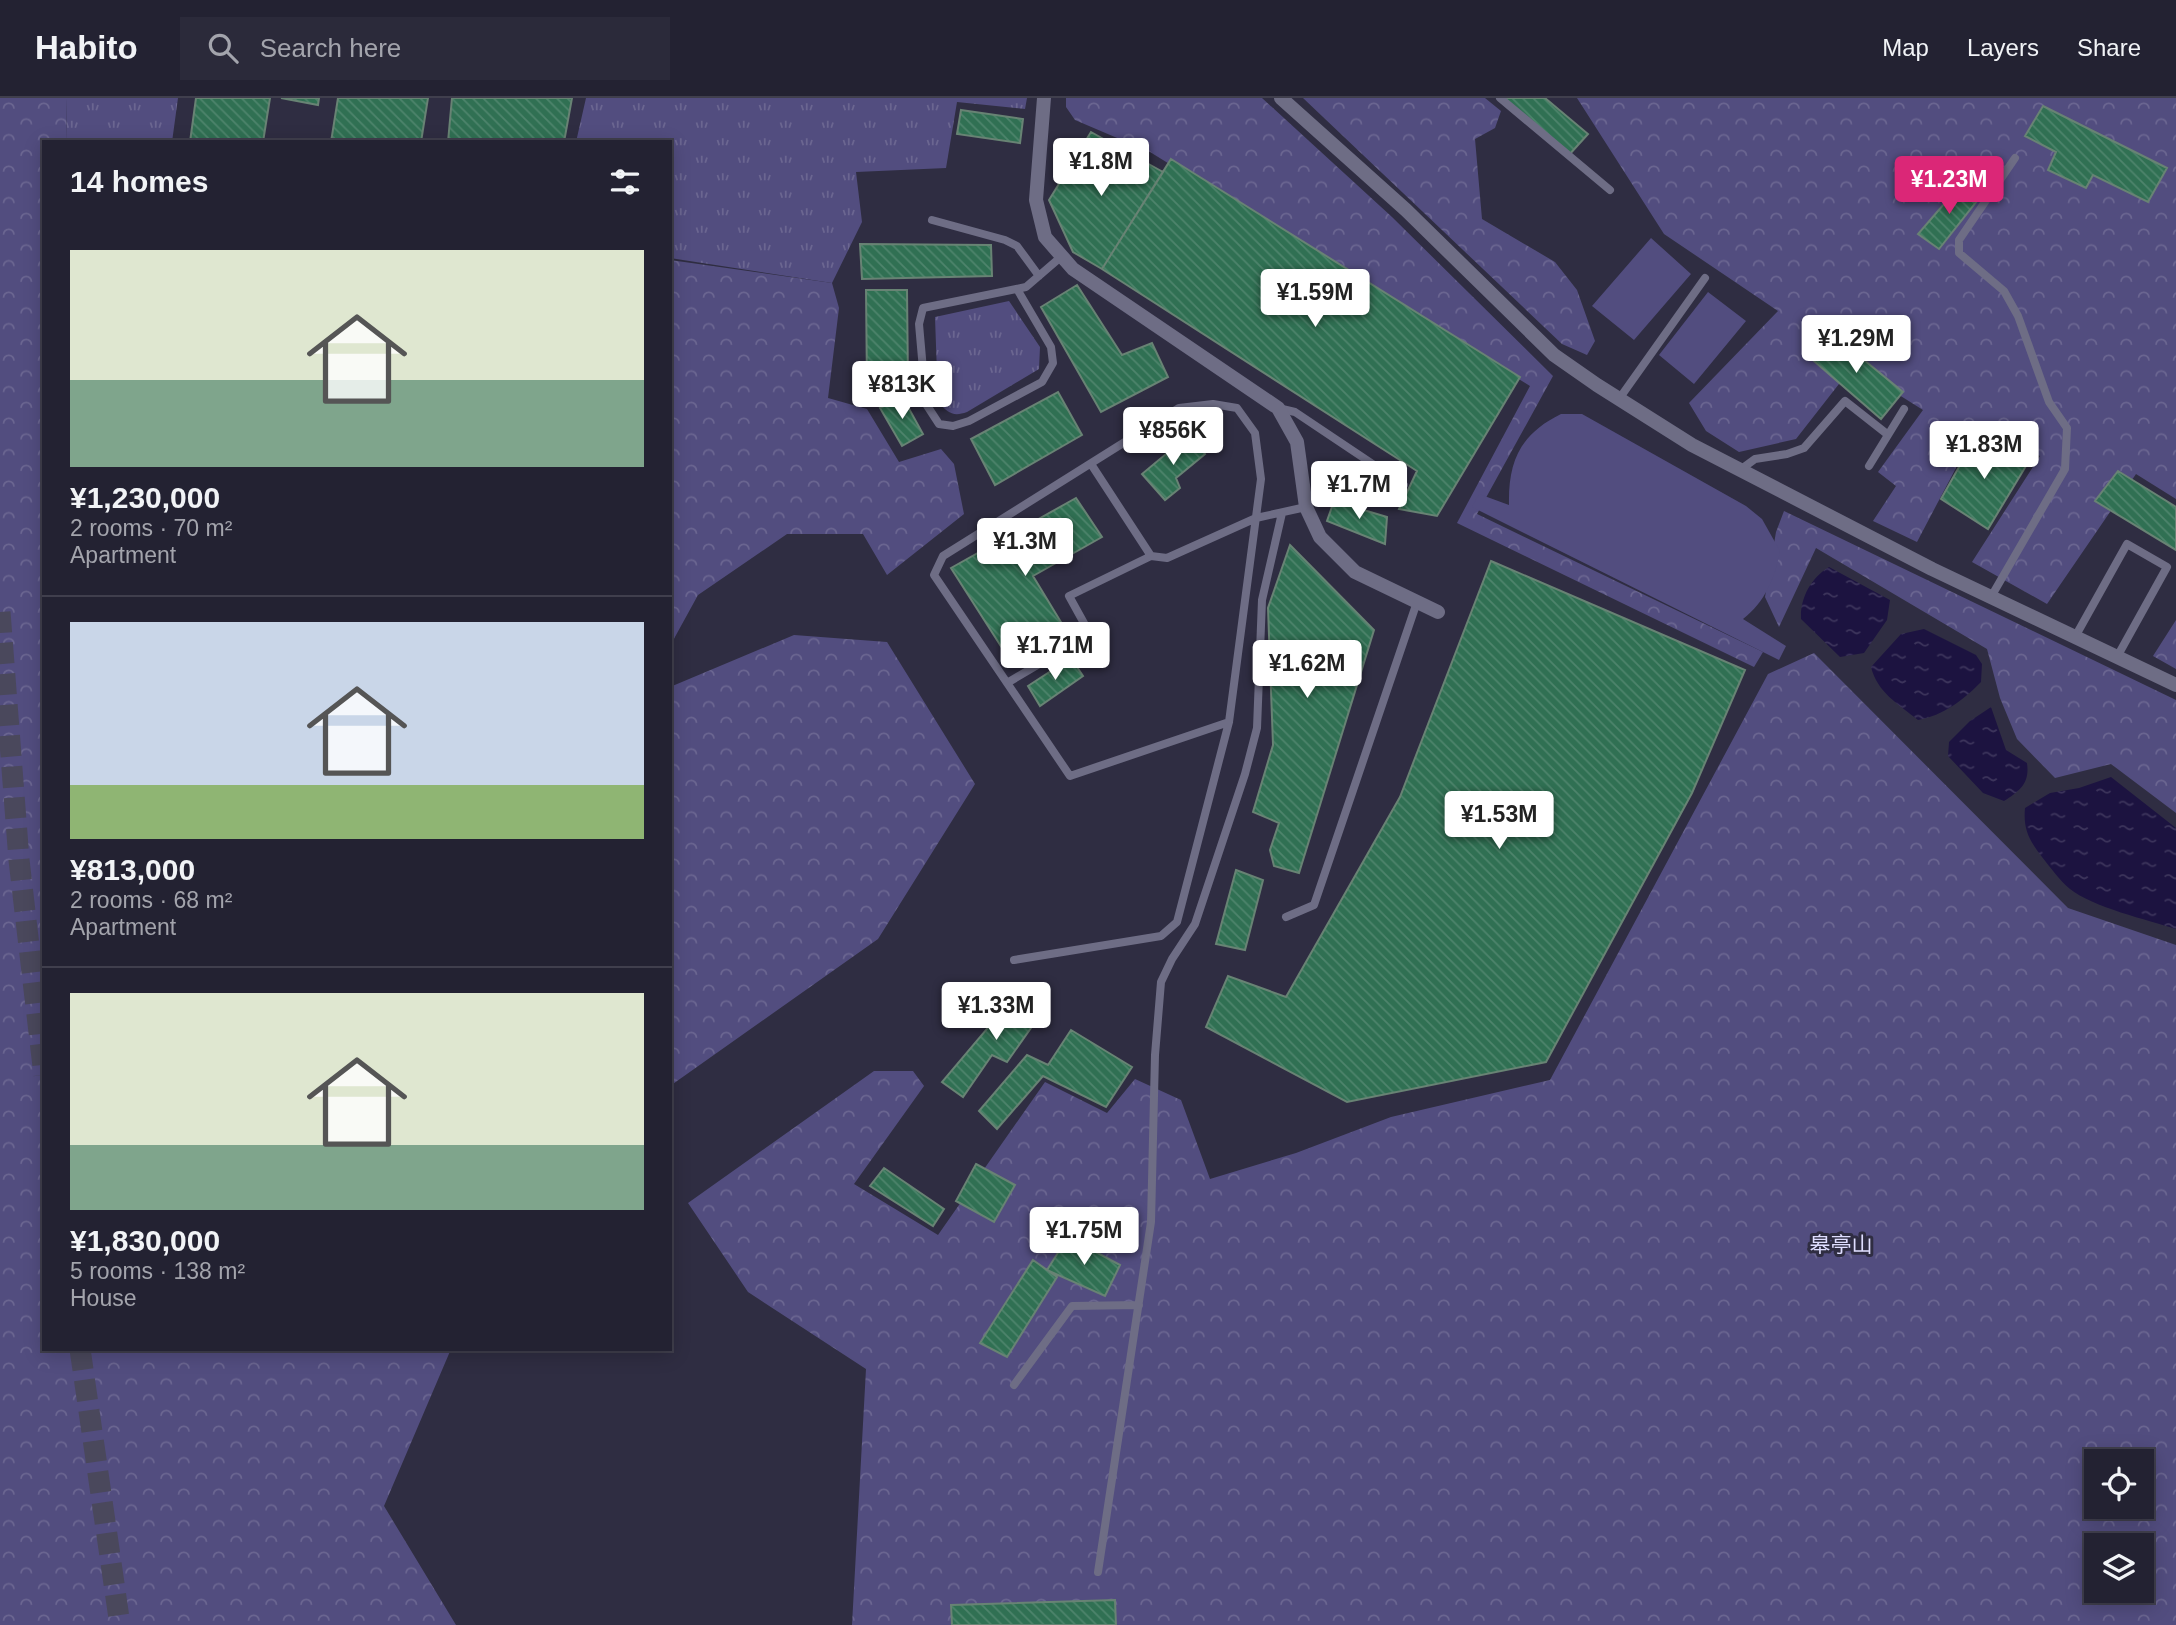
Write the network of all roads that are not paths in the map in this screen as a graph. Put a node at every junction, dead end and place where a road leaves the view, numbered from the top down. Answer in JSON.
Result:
{"nodes":[{"id":1,"x":1044,"y":98,"type":"edge"},
{"id":2,"x":1281,"y":98,"type":"edge"},
{"id":3,"x":1500,"y":98,"type":"edge"},
{"id":4,"x":2015,"y":158,"type":"dead end"},
{"id":5,"x":1611,"y":190,"type":"dead end"},
{"id":6,"x":932,"y":220,"type":"dead end"},
{"id":7,"x":1062,"y":256,"type":"junction"},
{"id":8,"x":1039,"y":276,"type":"junction"},
{"id":9,"x":1704,"y":278,"type":"dead end"},
{"id":10,"x":1017,"y":289,"type":"junction"},
{"id":11,"x":1619,"y":399,"type":"junction"},
{"id":12,"x":1278,"y":408,"type":"junction"},
{"id":13,"x":1904,"y":409,"type":"dead end"},
{"id":14,"x":1887,"y":434,"type":"junction"},
{"id":15,"x":1091,"y":464,"type":"junction"},
{"id":16,"x":1869,"y":466,"type":"dead end"},
{"id":17,"x":1740,"y":470,"type":"junction"},
{"id":18,"x":1404,"y":485,"type":"dead end"},
{"id":19,"x":1306,"y":507,"type":"junction"},
{"id":20,"x":1282,"y":513,"type":"junction"},
{"id":21,"x":1256,"y":519,"type":"junction"},
{"id":22,"x":1151,"y":556,"type":"junction"},
{"id":23,"x":1991,"y":597,"type":"junction"},
{"id":24,"x":1417,"y":602,"type":"junction"},
{"id":25,"x":1438,"y":612,"type":"dead end"},
{"id":26,"x":2075,"y":637,"type":"junction"},
{"id":27,"x":2117,"y":657,"type":"junction"},
{"id":28,"x":1007,"y":683,"type":"junction"},
{"id":29,"x":2176,"y":685,"type":"edge"},
{"id":30,"x":1229,"y":722,"type":"junction"},
{"id":31,"x":1286,"y":917,"type":"dead end"},
{"id":32,"x":1014,"y":960,"type":"dead end"},
{"id":33,"x":1139,"y":1305,"type":"junction"},
{"id":34,"x":1014,"y":1385,"type":"dead end"},
{"id":35,"x":1098,"y":1572,"type":"dead end"}],
"edges":[{"from":1,"to":7,"type":"street"},
{"from":2,"to":11,"type":"street"},
{"from":3,"to":5,"type":"lane"},
{"from":4,"to":23,"type":"lane"},
{"from":6,"to":8,"type":"lane"},
{"from":7,"to":8,"type":"lane"},
{"from":7,"to":12,"type":"street"},
{"from":8,"to":10,"type":"lane"},
{"from":9,"to":11,"type":"lane"},
{"from":10,"to":10,"type":"lane"},
{"from":11,"to":17,"type":"street"},
{"from":12,"to":18,"type":"lane"},
{"from":12,"to":19,"type":"street"},
{"from":13,"to":14,"type":"lane"},
{"from":14,"to":16,"type":"lane"},
{"from":14,"to":17,"type":"lane"},
{"from":15,"to":21,"type":"lane"},
{"from":15,"to":22,"type":"lane"},
{"from":15,"to":28,"type":"lane"},
{"from":17,"to":23,"type":"street"},
{"from":19,"to":20,"type":"lane"},
{"from":19,"to":24,"type":"street"},
{"from":20,"to":21,"type":"lane"},
{"from":20,"to":33,"type":"lane"},
{"from":21,"to":22,"type":"lane"},
{"from":21,"to":30,"type":"lane"},
{"from":22,"to":28,"type":"lane"},
{"from":23,"to":26,"type":"street"},
{"from":24,"to":25,"type":"street"},
{"from":24,"to":31,"type":"lane"},
{"from":26,"to":27,"type":"street"},
{"from":26,"to":27,"type":"lane"},
{"from":27,"to":29,"type":"street"},
{"from":28,"to":30,"type":"lane"},
{"from":30,"to":32,"type":"lane"},
{"from":33,"to":34,"type":"lane"},
{"from":33,"to":35,"type":"lane"}]}
